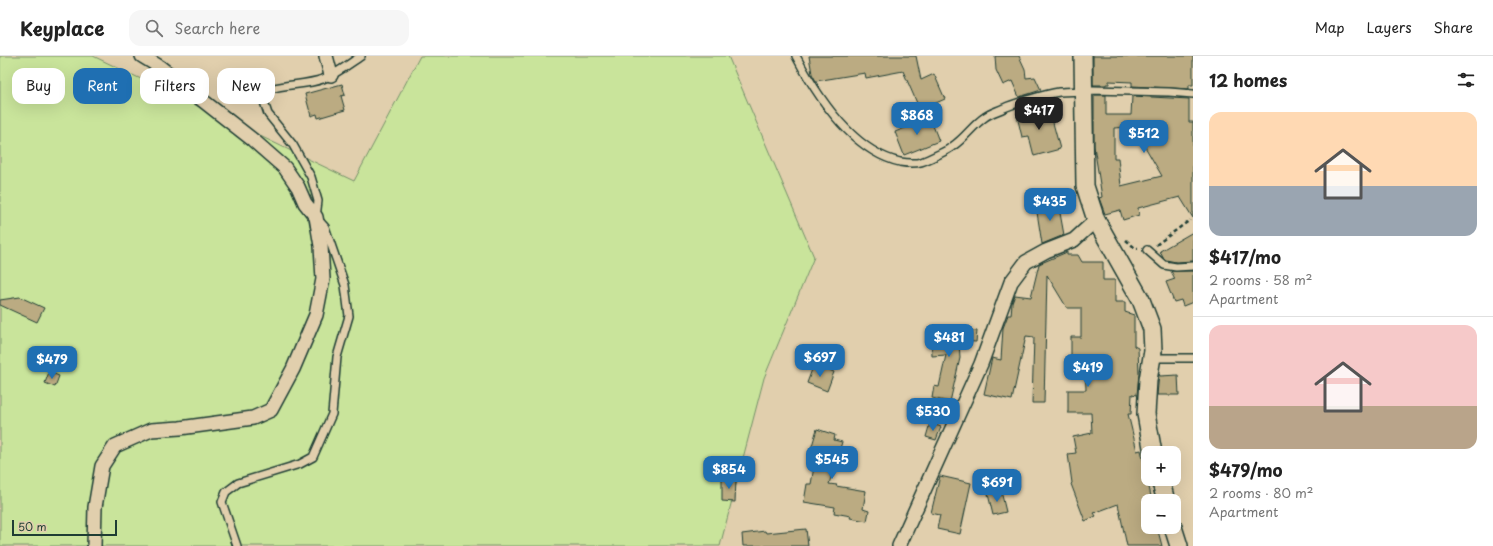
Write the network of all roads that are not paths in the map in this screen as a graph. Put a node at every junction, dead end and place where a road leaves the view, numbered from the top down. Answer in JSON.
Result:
{"nodes":[{"id":1,"x":142,"y":56,"type":"edge"},
{"id":2,"x":326,"y":56,"type":"edge"},
{"id":3,"x":361,"y":56,"type":"edge"},
{"id":4,"x":796,"y":56,"type":"edge"},
{"id":5,"x":1083,"y":56,"type":"edge"},
{"id":6,"x":331,"y":75,"type":"junction"},
{"id":7,"x":1083,"y":92,"type":"junction"},
{"id":8,"x":1193,"y":94,"type":"edge"},
{"id":9,"x":316,"y":217,"type":"junction"},
{"id":10,"x":1096,"y":220,"type":"junction"},
{"id":11,"x":1147,"y":250,"type":"road end"},
{"id":12,"x":1193,"y":266,"type":"edge"},
{"id":13,"x":1152,"y":358,"type":"junction"},
{"id":14,"x":1193,"y":358,"type":"edge"},
{"id":15,"x":1152,"y":446,"type":"edge"},
{"id":16,"x":1176,"y":534,"type":"edge"},
{"id":17,"x":94,"y":546,"type":"edge"},
{"id":18,"x":237,"y":546,"type":"edge"},
{"id":19,"x":899,"y":546,"type":"edge"},
{"id":20,"x":1179,"y":546,"type":"edge"}],
"edges":[{"from":1,"to":9,"type":"street"},
{"from":2,"to":6,"type":"street"},
{"from":3,"to":6,"type":"lane"},
{"from":4,"to":7,"type":"lane"},
{"from":5,"to":7,"type":"street"},
{"from":6,"to":9,"type":"lane"},
{"from":7,"to":8,"type":"lane"},
{"from":7,"to":10,"type":"street"},
{"from":9,"to":17,"type":"street"},
{"from":9,"to":18,"type":"lane"},
{"from":10,"to":13,"type":"street"},
{"from":10,"to":19,"type":"street"},
{"from":11,"to":12,"type":"lane"},
{"from":13,"to":14,"type":"lane"},
{"from":13,"to":15,"type":"street"},
{"from":16,"to":20,"type":"street"}]}
